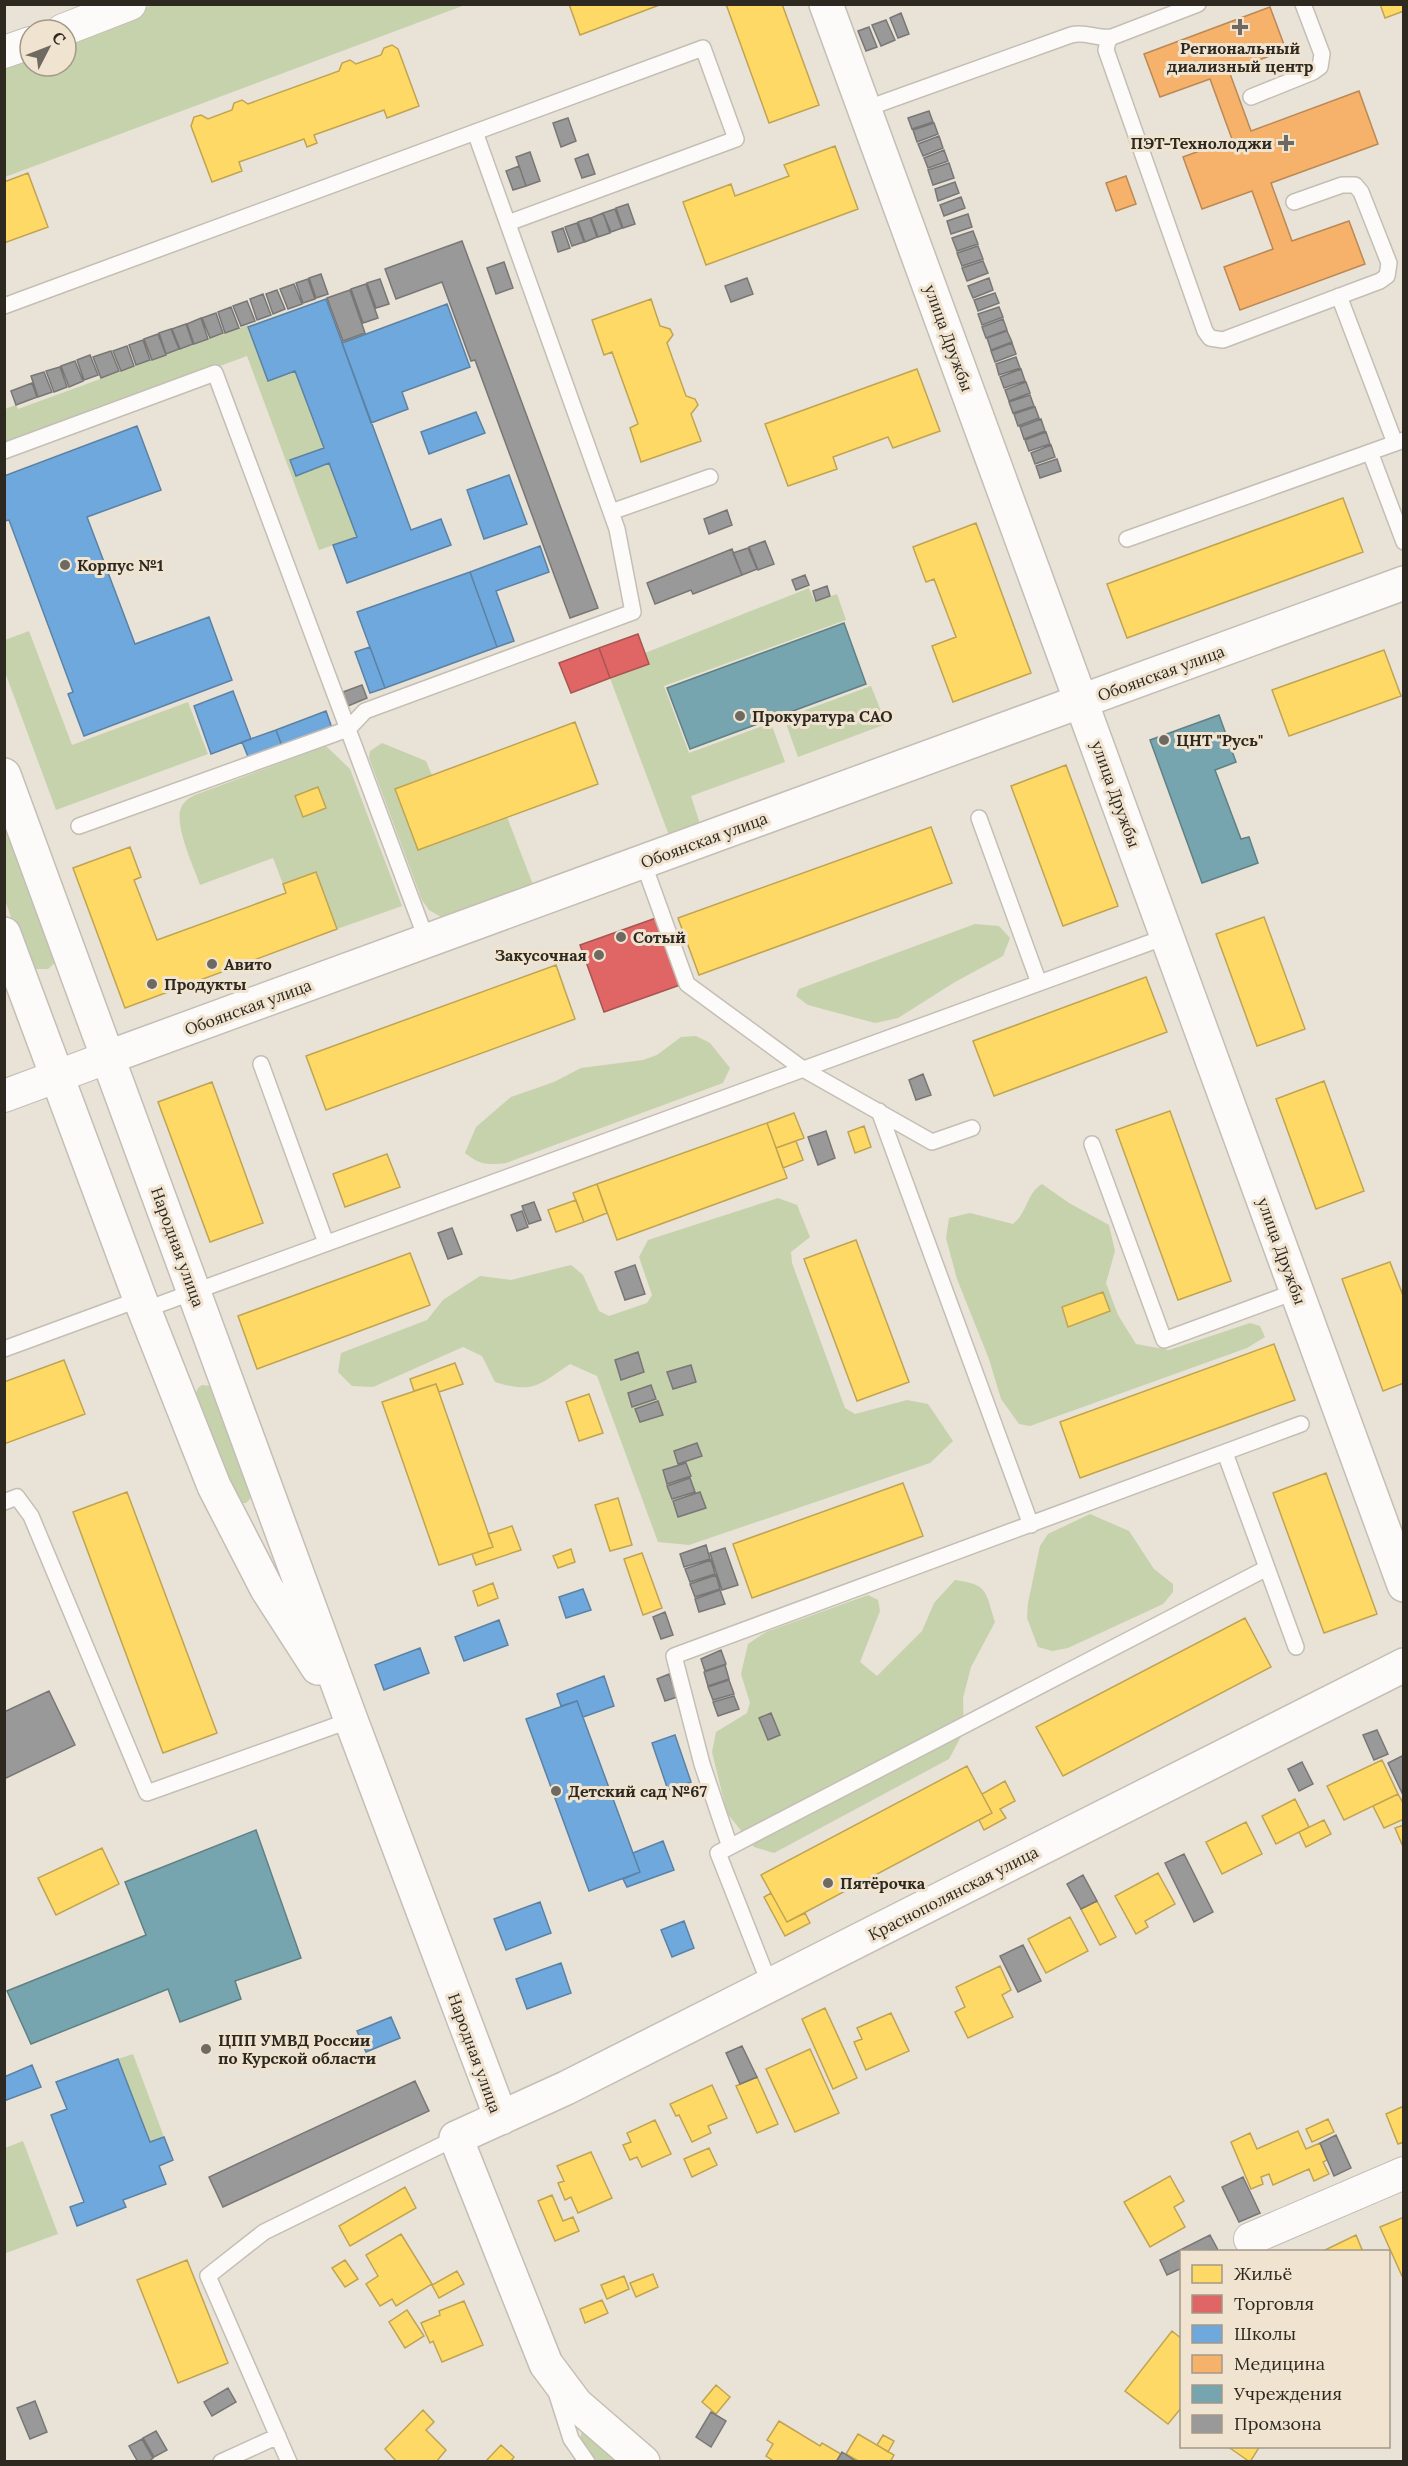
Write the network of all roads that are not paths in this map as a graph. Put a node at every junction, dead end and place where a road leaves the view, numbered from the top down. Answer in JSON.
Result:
{"nodes":[{"id":1,"x":130,"y":4,"type":"edge"},
{"id":2,"x":826,"y":4,"type":"edge"},
{"id":3,"x":1198,"y":4,"type":"edge"},
{"id":4,"x":1303,"y":4,"type":"edge"},
{"id":5,"x":78,"y":24,"type":"edge"},
{"id":6,"x":1112,"y":37,"type":"junction"},
{"id":7,"x":1251,"y":97,"type":"dead end"},
{"id":8,"x":865,"y":109,"type":"junction"},
{"id":9,"x":476,"y":132,"type":"junction"},
{"id":10,"x":1294,"y":202,"type":"dead end"},
{"id":11,"x":508,"y":223,"type":"junction"},
{"id":12,"x":1339,"y":296,"type":"junction"},
{"id":13,"x":4,"y":306,"type":"edge"},
{"id":14,"x":1399,"y":441,"type":"edge"},
{"id":15,"x":4,"y":451,"type":"edge"},
{"id":16,"x":1370,"y":452,"type":"junction"},
{"id":17,"x":710,"y":477,"type":"dead end"},
{"id":18,"x":611,"y":513,"type":"junction"},
{"id":19,"x":1127,"y":539,"type":"dead end"},
{"id":20,"x":1404,"y":542,"type":"edge"},
{"id":21,"x":1404,"y":583,"type":"edge"},
{"id":22,"x":1082,"y":702,"type":"junction"},
{"id":23,"x":348,"y":729,"type":"junction"},
{"id":24,"x":4,"y":775,"type":"edge"},
{"id":25,"x":979,"y":818,"type":"dead end"},
{"id":26,"x":79,"y":826,"type":"dead end"},
{"id":27,"x":643,"y":862,"type":"junction"},
{"id":28,"x":4,"y":934,"type":"edge"},
{"id":29,"x":1168,"y":936,"type":"junction"},
{"id":30,"x":427,"y":941,"type":"junction"},
{"id":31,"x":1039,"y":983,"type":"junction"},
{"id":32,"x":109,"y":1057,"type":"junction"},
{"id":33,"x":261,"y":1064,"type":"dead end"},
{"id":34,"x":803,"y":1069,"type":"junction"},
{"id":35,"x":57,"y":1076,"type":"junction"},
{"id":36,"x":4,"y":1096,"type":"edge"},
{"id":37,"x":879,"y":1111,"type":"junction"},
{"id":38,"x":972,"y":1128,"type":"dead end"},
{"id":39,"x":1092,"y":1144,"type":"dead end"},
{"id":40,"x":326,"y":1243,"type":"junction"},
{"id":41,"x":1297,"y":1291,"type":"junction"},
{"id":42,"x":195,"y":1292,"type":"junction"},
{"id":43,"x":142,"y":1304,"type":"junction"},
{"id":44,"x":4,"y":1349,"type":"edge"},
{"id":45,"x":1301,"y":1424,"type":"dead end"},
{"id":46,"x":1225,"y":1453,"type":"junction"},
{"id":47,"x":4,"y":1502,"type":"edge"},
{"id":48,"x":1031,"y":1524,"type":"junction"},
{"id":49,"x":1267,"y":1568,"type":"junction"},
{"id":50,"x":1404,"y":1585,"type":"edge"},
{"id":51,"x":1296,"y":1647,"type":"dead end"},
{"id":52,"x":1404,"y":1665,"type":"edge"},
{"id":53,"x":351,"y":1720,"type":"junction"},
{"id":54,"x":730,"y":1847,"type":"junction"},
{"id":55,"x":770,"y":1985,"type":"junction"},
{"id":56,"x":501,"y":2118,"type":"junction"},
{"id":57,"x":456,"y":2138,"type":"junction"},
{"id":58,"x":1404,"y":2173,"type":"edge"},
{"id":59,"x":1250,"y":2240,"type":"dead end"},
{"id":60,"x":546,"y":2364,"type":"junction"},
{"id":61,"x":278,"y":2436,"type":"junction"},
{"id":62,"x":221,"y":2462,"type":"edge"},
{"id":63,"x":290,"y":2462,"type":"edge"},
{"id":64,"x":587,"y":2462,"type":"edge"},
{"id":65,"x":643,"y":2462,"type":"edge"}],
"edges":[{"from":1,"to":5,"type":"street"},
{"from":2,"to":8,"type":"street","name":"улица Дружбы"},
{"from":3,"to":6,"type":"lane"},
{"from":4,"to":7,"type":"lane"},
{"from":6,"to":8,"type":"lane"},
{"from":6,"to":12,"type":"lane"},
{"from":8,"to":22,"type":"street","name":"улица Дружбы"},
{"from":9,"to":11,"type":"lane"},
{"from":9,"to":11,"type":"lane"},
{"from":9,"to":13,"type":"lane"},
{"from":10,"to":12,"type":"lane"},
{"from":11,"to":18,"type":"lane"},
{"from":12,"to":14,"type":"lane"},
{"from":14,"to":16,"type":"lane"},
{"from":15,"to":23,"type":"lane"},
{"from":16,"to":19,"type":"lane"},
{"from":16,"to":20,"type":"lane"},
{"from":17,"to":18,"type":"lane"},
{"from":18,"to":23,"type":"lane"},
{"from":21,"to":22,"type":"street","name":"Обоянская улица"},
{"from":22,"to":27,"type":"street","name":"Обоянская улица"},
{"from":22,"to":29,"type":"street","name":"улица Дружбы"},
{"from":23,"to":26,"type":"lane"},
{"from":23,"to":30,"type":"lane"},
{"from":24,"to":32,"type":"street","name":"Народная улица"},
{"from":25,"to":31,"type":"lane"},
{"from":27,"to":30,"type":"street","name":"Обоянская улица"},
{"from":27,"to":34,"type":"lane"},
{"from":28,"to":35,"type":"street","name":"Народная улица"},
{"from":29,"to":31,"type":"lane"},
{"from":29,"to":41,"type":"street","name":"улица Дружбы"},
{"from":30,"to":32,"type":"street","name":"Обоянская улица"},
{"from":31,"to":34,"type":"lane"},
{"from":32,"to":35,"type":"street","name":"Обоянская улица"},
{"from":32,"to":42,"type":"street","name":"Народная улица"},
{"from":33,"to":40,"type":"lane"},
{"from":34,"to":37,"type":"lane"},
{"from":34,"to":40,"type":"lane"},
{"from":35,"to":36,"type":"street","name":"Обоянская улица"},
{"from":35,"to":43,"type":"street","name":"Народная улица"},
{"from":37,"to":38,"type":"lane"},
{"from":37,"to":48,"type":"lane"},
{"from":39,"to":41,"type":"lane"},
{"from":40,"to":42,"type":"lane"},
{"from":41,"to":50,"type":"street","name":"улица Дружбы"},
{"from":42,"to":43,"type":"lane"},
{"from":42,"to":53,"type":"street","name":"Народная улица"},
{"from":43,"to":44,"type":"lane"},
{"from":43,"to":53,"type":"street","name":"Народная улица"},
{"from":45,"to":46,"type":"lane"},
{"from":46,"to":48,"type":"lane"},
{"from":46,"to":49,"type":"lane"},
{"from":47,"to":53,"type":"lane"},
{"from":48,"to":54,"type":"lane"},
{"from":49,"to":51,"type":"lane"},
{"from":49,"to":54,"type":"lane"},
{"from":52,"to":55,"type":"street","name":"Краснополянская улица"},
{"from":53,"to":56,"type":"street","name":"Народная улица"},
{"from":54,"to":55,"type":"lane"},
{"from":55,"to":56,"type":"street","name":"Краснополянская улица"},
{"from":56,"to":57,"type":"street","name":"Народная улица"},
{"from":57,"to":60,"type":"street"},
{"from":57,"to":61,"type":"lane"},
{"from":58,"to":59,"type":"street"},
{"from":60,"to":64,"type":"lane"},
{"from":60,"to":65,"type":"street"},
{"from":61,"to":62,"type":"lane"},
{"from":61,"to":63,"type":"lane"}]}
